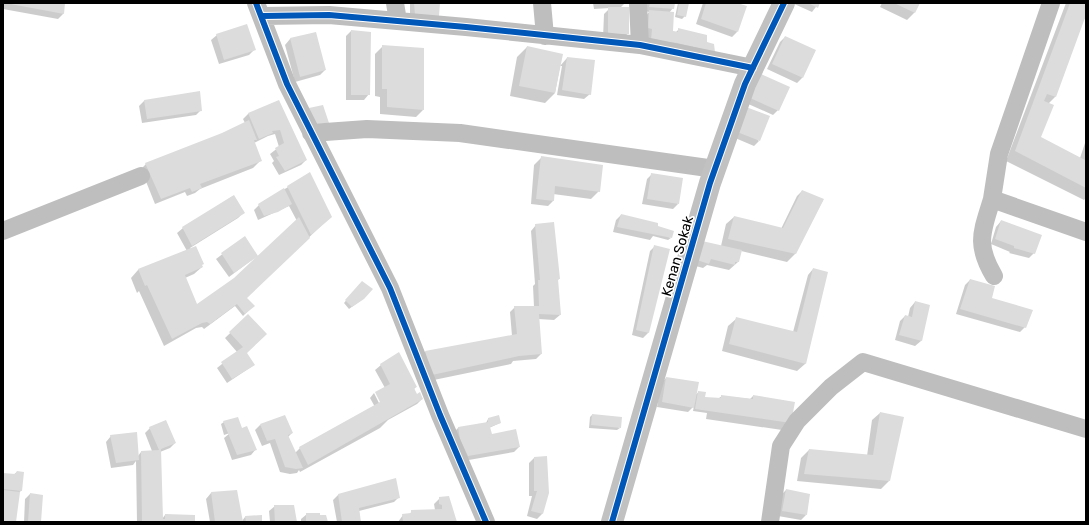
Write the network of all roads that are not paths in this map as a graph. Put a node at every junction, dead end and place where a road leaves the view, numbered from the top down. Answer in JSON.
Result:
{"nodes":[{"id":1,"x":395,"y":3,"type":"edge"},
{"id":2,"x":542,"y":3,"type":"edge"},
{"id":3,"x":638,"y":3,"type":"edge"},
{"id":4,"x":784,"y":3,"type":"edge"},
{"id":5,"x":1051,"y":3,"type":"edge"},
{"id":6,"x":259,"y":10,"type":"edge"},
{"id":7,"x":398,"y":21,"type":"junction"},
{"id":8,"x":545,"y":36,"type":"junction"},
{"id":9,"x":640,"y":45,"type":"junction"},
{"id":10,"x":753,"y":68,"type":"junction"},
{"id":11,"x":311,"y":133,"type":"junction"},
{"id":12,"x":715,"y":169,"type":"junction"},
{"id":13,"x":141,"y":176,"type":"dead end"},
{"id":14,"x":992,"y":199,"type":"junction"},
{"id":15,"x":3,"y":231,"type":"edge"},
{"id":16,"x":1086,"y":232,"type":"edge"},
{"id":17,"x":994,"y":276,"type":"dead end"},
{"id":18,"x":1086,"y":429,"type":"edge"},
{"id":19,"x":486,"y":522,"type":"edge"},
{"id":20,"x":612,"y":522,"type":"edge"},
{"id":21,"x":770,"y":522,"type":"edge"}],
"edges":[{"from":1,"to":7,"type":"street"},
{"from":2,"to":8,"type":"street"},
{"from":3,"to":9,"type":"street"},
{"from":4,"to":10,"type":"street","name":"Kenan Sokak"},
{"from":5,"to":14,"type":"street"},
{"from":6,"to":7,"type":"street"},
{"from":6,"to":11,"type":"street"},
{"from":7,"to":8,"type":"street"},
{"from":8,"to":9,"type":"street"},
{"from":9,"to":10,"type":"street"},
{"from":10,"to":12,"type":"street","name":"Kenan Sokak"},
{"from":11,"to":12,"type":"street"},
{"from":11,"to":19,"type":"street"},
{"from":12,"to":20,"type":"street","name":"Kenan Sokak"},
{"from":13,"to":15,"type":"street"},
{"from":14,"to":16,"type":"street"},
{"from":14,"to":17,"type":"street"},
{"from":18,"to":21,"type":"street"}]}
